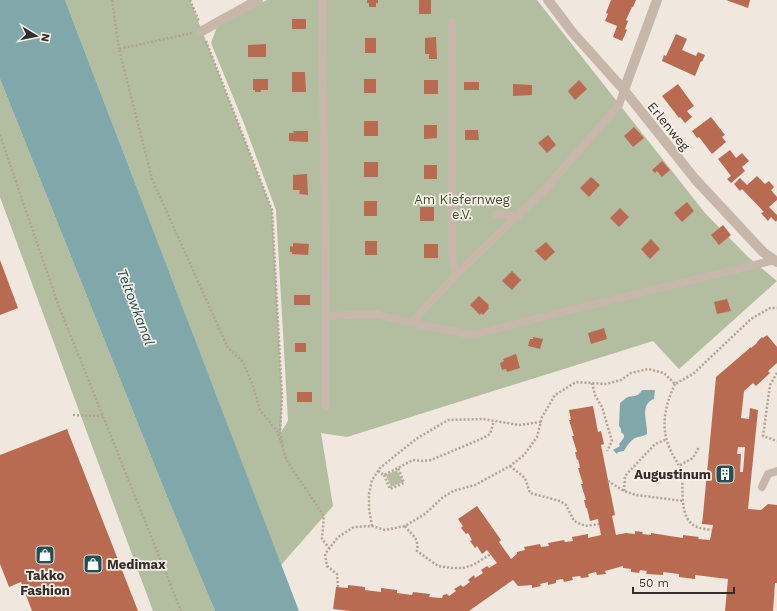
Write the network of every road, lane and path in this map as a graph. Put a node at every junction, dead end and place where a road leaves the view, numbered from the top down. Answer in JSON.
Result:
{"nodes":[{"id":1,"x":112,"y":0,"type":"edge"},
{"id":2,"x":190,"y":0,"type":"edge"},
{"id":3,"x":258,"y":0,"type":"edge"},
{"id":4,"x":322,"y":0,"type":"edge"},
{"id":5,"x":548,"y":0,"type":"edge"},
{"id":6,"x":658,"y":0,"type":"edge"},
{"id":7,"x":452,"y":22,"type":"dead end"},
{"id":8,"x":202,"y":30,"type":"junction"},
{"id":9,"x":119,"y":49,"type":"junction"},
{"id":10,"x":624,"y":90,"type":"junction"},
{"id":11,"x":0,"y":135,"type":"edge"},
{"id":12,"x":496,"y":214,"type":"dead end"},
{"id":13,"x":518,"y":216,"type":"junction"},
{"id":14,"x":776,"y":261,"type":"edge"},
{"id":15,"x":457,"y":274,"type":"junction"},
{"id":16,"x":777,"y":308,"type":"edge"},
{"id":17,"x":326,"y":316,"type":"junction"},
{"id":18,"x":411,"y":323,"type":"junction"},
{"id":19,"x":777,"y":374,"type":"edge"},
{"id":20,"x":592,"y":383,"type":"junction"},
{"id":21,"x":675,"y":384,"type":"junction"},
{"id":22,"x":326,"y":406,"type":"dead end"},
{"id":23,"x":73,"y":415,"type":"dead end"},
{"id":24,"x":103,"y":416,"type":"junction"},
{"id":25,"x":494,"y":421,"type":"junction"},
{"id":26,"x":541,"y":422,"type":"junction"},
{"id":27,"x":665,"y":440,"type":"junction"},
{"id":28,"x":777,"y":441,"type":"edge"},
{"id":29,"x":699,"y":447,"type":"dead end"},
{"id":30,"x":607,"y":451,"type":"dead end"},
{"id":31,"x":287,"y":461,"type":"junction"},
{"id":32,"x":679,"y":465,"type":"junction"},
{"id":33,"x":510,"y":466,"type":"junction"},
{"id":34,"x":398,"y":468,"type":"junction"},
{"id":35,"x":378,"y":471,"type":"junction"},
{"id":36,"x":777,"y":471,"type":"edge"},
{"id":37,"x":384,"y":475,"type":"junction"},
{"id":38,"x":608,"y":481,"type":"dead end"},
{"id":39,"x":762,"y":487,"type":"dead end"},
{"id":40,"x":624,"y":491,"type":"junction"},
{"id":41,"x":683,"y":502,"type":"junction"},
{"id":42,"x":599,"y":524,"type":"dead end"},
{"id":43,"x":372,"y":526,"type":"junction"},
{"id":44,"x":405,"y":526,"type":"junction"},
{"id":45,"x":712,"y":530,"type":"dead end"},
{"id":46,"x":329,"y":548,"type":"junction"},
{"id":47,"x":491,"y":554,"type":"dead end"},
{"id":48,"x":338,"y":587,"type":"dead end"},
{"id":49,"x":181,"y":611,"type":"edge"}],
"edges":[{"from":1,"to":9,"type":"path"},
{"from":2,"to":8,"type":"path"},
{"from":3,"to":8,"type":"street"},
{"from":4,"to":17,"type":"lane"},
{"from":5,"to":10,"type":"street","name":"Erlenweg"},
{"from":6,"to":10,"type":"street"},
{"from":7,"to":15,"type":"lane"},
{"from":8,"to":9,"type":"path"},
{"from":8,"to":31,"type":"path"},
{"from":9,"to":31,"type":"path"},
{"from":10,"to":13,"type":"lane"},
{"from":10,"to":14,"type":"street","name":"Erlenweg"},
{"from":11,"to":24,"type":"path"},
{"from":12,"to":13,"type":"lane"},
{"from":13,"to":15,"type":"lane"},
{"from":14,"to":18,"type":"lane"},
{"from":15,"to":18,"type":"lane"},
{"from":16,"to":21,"type":"path"},
{"from":17,"to":18,"type":"lane"},
{"from":17,"to":22,"type":"lane"},
{"from":19,"to":28,"type":"path"},
{"from":20,"to":21,"type":"path"},
{"from":20,"to":26,"type":"path"},
{"from":20,"to":30,"type":"path"},
{"from":21,"to":27,"type":"path"},
{"from":23,"to":24,"type":"path"},
{"from":24,"to":49,"type":"path"},
{"from":25,"to":26,"type":"path"},
{"from":25,"to":34,"type":"path"},
{"from":25,"to":35,"type":"path"},
{"from":26,"to":33,"type":"path"},
{"from":27,"to":32,"type":"path"},
{"from":27,"to":40,"type":"path"},
{"from":29,"to":32,"type":"path"},
{"from":31,"to":46,"type":"path"},
{"from":32,"to":41,"type":"path"},
{"from":33,"to":42,"type":"path"},
{"from":33,"to":44,"type":"path"},
{"from":34,"to":37,"type":"path"},
{"from":34,"to":37,"type":"path"},
{"from":35,"to":37,"type":"path"},
{"from":35,"to":43,"type":"path"},
{"from":36,"to":39,"type":"lane"},
{"from":38,"to":40,"type":"path"},
{"from":40,"to":41,"type":"path"},
{"from":41,"to":45,"type":"path"},
{"from":43,"to":44,"type":"path"},
{"from":43,"to":46,"type":"path"},
{"from":44,"to":47,"type":"path"},
{"from":46,"to":48,"type":"path"}]}
